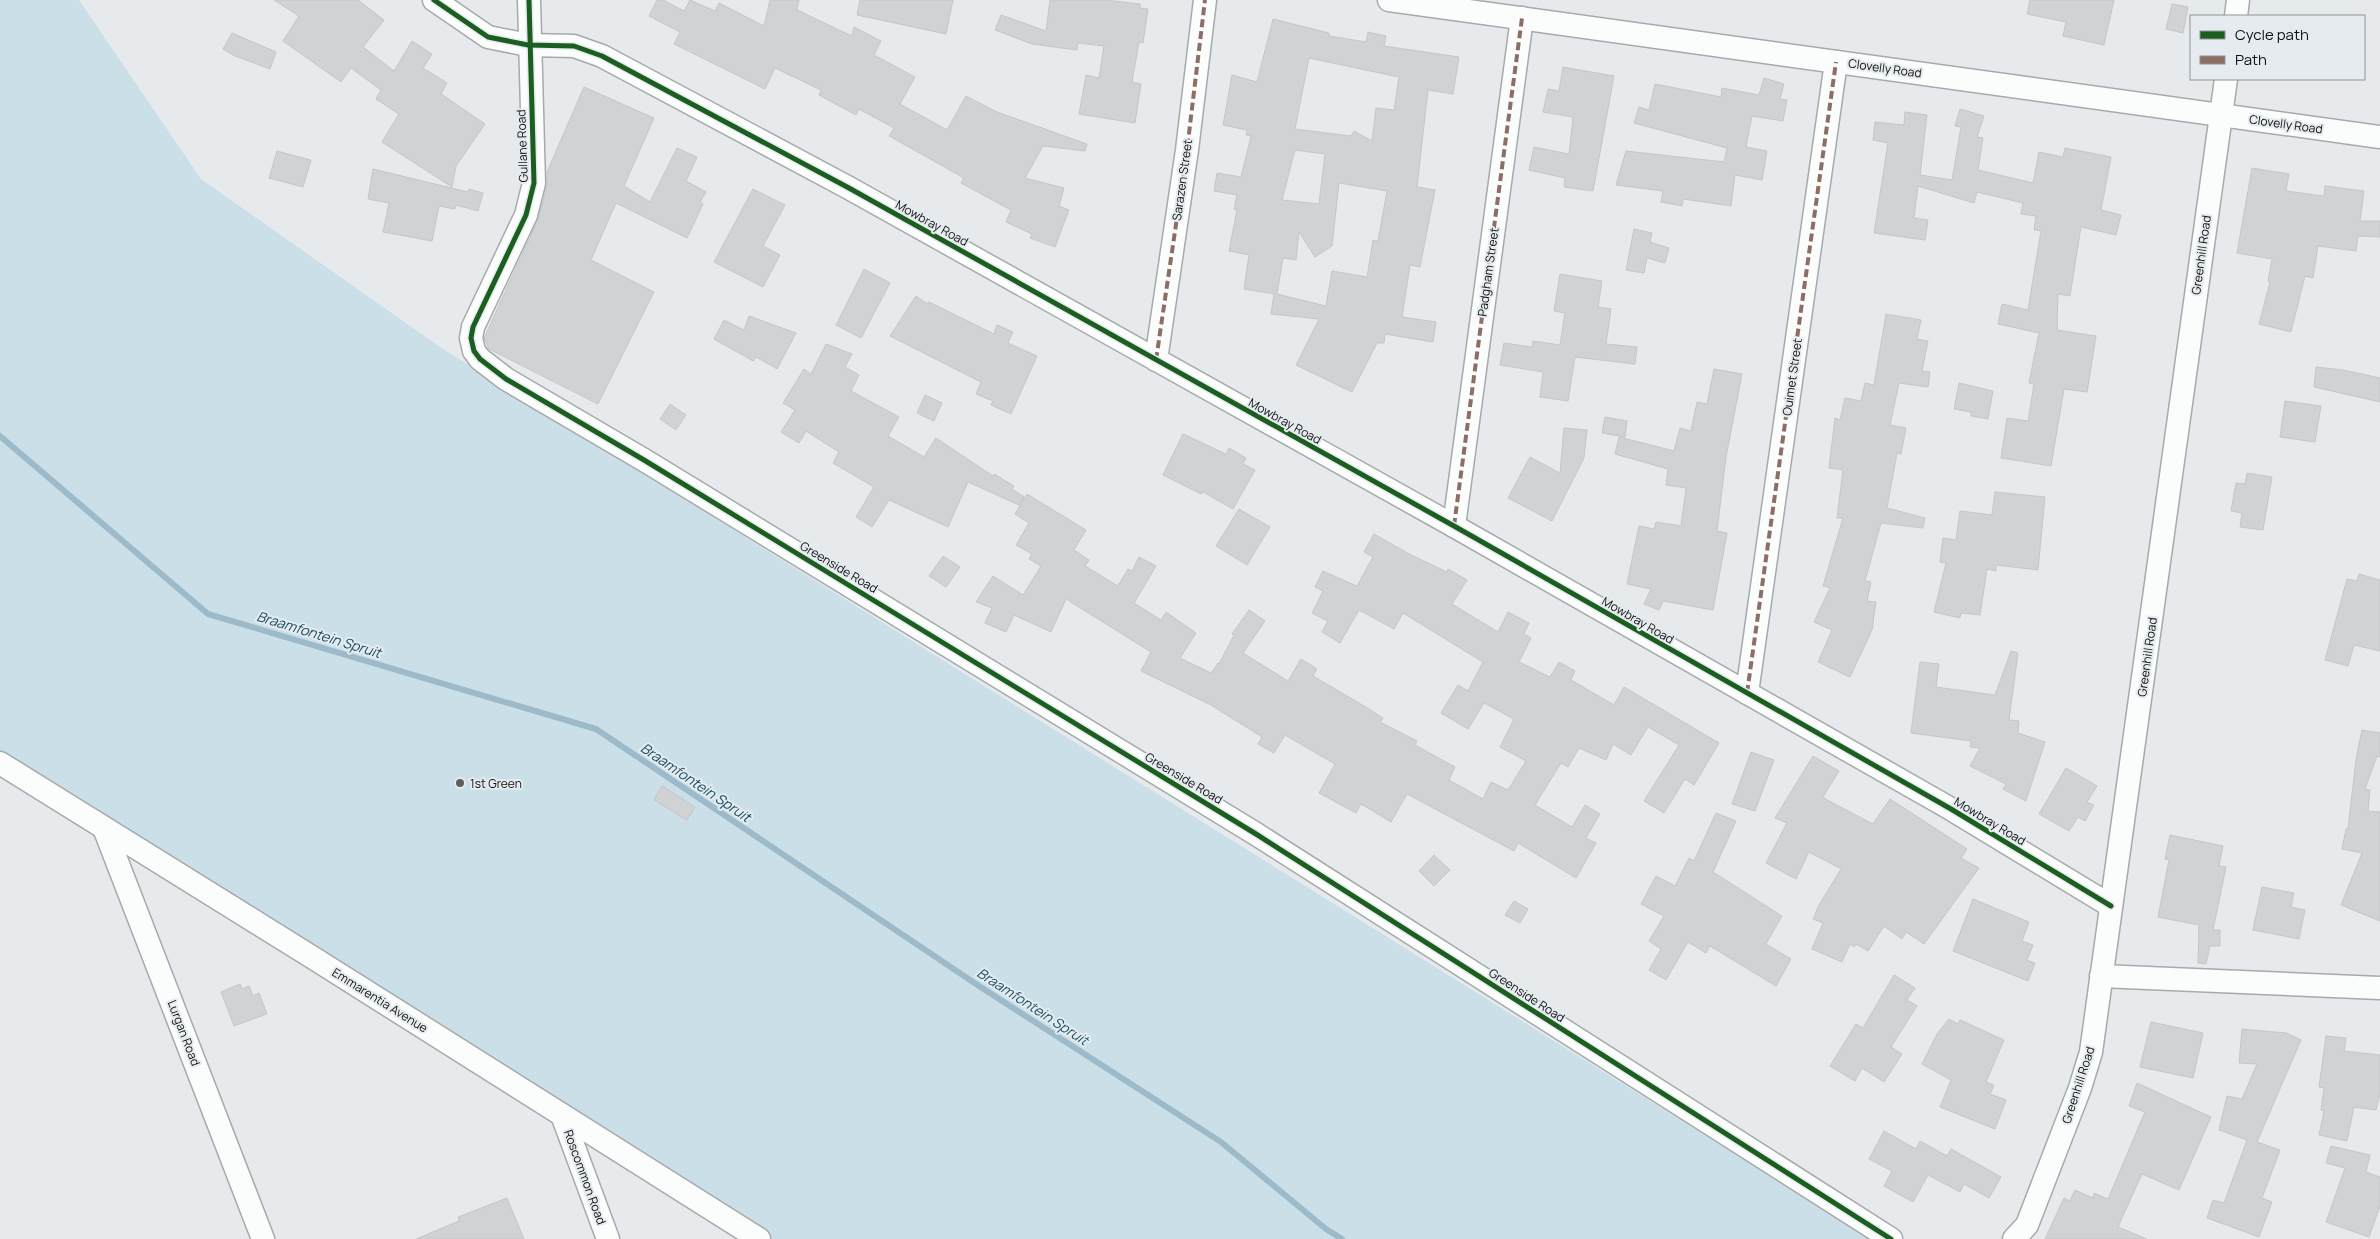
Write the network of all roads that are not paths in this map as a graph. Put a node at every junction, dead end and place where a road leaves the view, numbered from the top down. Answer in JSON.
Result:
{"nodes":[{"id":1,"x":434,"y":0,"type":"edge"},
{"id":2,"x":529,"y":0,"type":"edge"},
{"id":3,"x":1205,"y":0,"type":"edge"},
{"id":4,"x":1389,"y":0,"type":"edge"},
{"id":5,"x":2238,"y":0,"type":"edge"},
{"id":6,"x":2236,"y":15,"type":"edge"},
{"id":7,"x":1522,"y":18,"type":"junction"},
{"id":8,"x":528,"y":45,"type":"junction"},
{"id":9,"x":1836,"y":62,"type":"junction"},
{"id":10,"x":2226,"y":80,"type":"edge"},
{"id":11,"x":2221,"y":115,"type":"junction"},
{"id":12,"x":2380,"y":137,"type":"edge"},
{"id":13,"x":471,"y":338,"type":"joint"},
{"id":14,"x":1156,"y":360,"type":"junction"},
{"id":15,"x":1454,"y":526,"type":"junction"},
{"id":16,"x":1747,"y":693,"type":"junction"},
{"id":17,"x":3,"y":768,"type":"edge"},
{"id":18,"x":104,"y":828,"type":"junction"},
{"id":19,"x":2111,"y":906,"type":"junction"},
{"id":20,"x":2101,"y":976,"type":"junction"},
{"id":21,"x":2380,"y":988,"type":"edge"},
{"id":22,"x":562,"y":1115,"type":"junction"},
{"id":23,"x":2023,"y":1234,"type":"edge"},
{"id":24,"x":263,"y":1239,"type":"edge"},
{"id":25,"x":608,"y":1239,"type":"edge"},
{"id":26,"x":759,"y":1239,"type":"edge"},
{"id":27,"x":1891,"y":1239,"type":"edge"}],
"edges":[{"from":1,"to":8,"type":"street","name":"Mowbray Road"},
{"from":2,"to":8,"type":"street","name":"Gullane Road"},
{"from":3,"to":14,"type":"street","name":"Sarazen Street"},
{"from":4,"to":7,"type":"street","name":"Clovelly Road"},
{"from":5,"to":6,"type":"street"},
{"from":7,"to":9,"type":"street","name":"Clovelly Road"},
{"from":7,"to":15,"type":"street","name":"Padgham Street"},
{"from":8,"to":13,"type":"street","name":"Gullane Road"},
{"from":8,"to":14,"type":"street","name":"Mowbray Road"},
{"from":9,"to":11,"type":"street","name":"Clovelly Road"},
{"from":9,"to":16,"type":"street","name":"Ouimet Street"},
{"from":10,"to":11,"type":"street","name":"Greenhill Road"},
{"from":11,"to":12,"type":"street","name":"Clovelly Road"},
{"from":11,"to":19,"type":"street","name":"Greenhill Road"},
{"from":13,"to":27,"type":"street","name":"Greenside Road"},
{"from":14,"to":15,"type":"street","name":"Mowbray Road"},
{"from":15,"to":16,"type":"street","name":"Mowbray Road"},
{"from":16,"to":19,"type":"street","name":"Mowbray Road"},
{"from":17,"to":18,"type":"street","name":"Emmarentia Avenue"},
{"from":18,"to":22,"type":"street","name":"Emmarentia Avenue"},
{"from":18,"to":24,"type":"street","name":"Lurgan Road"},
{"from":19,"to":20,"type":"street","name":"Greenhill Road"},
{"from":20,"to":21,"type":"street"},
{"from":20,"to":23,"type":"street","name":"Greenhill Road"},
{"from":22,"to":25,"type":"street","name":"Roscommon Road"},
{"from":22,"to":26,"type":"street","name":"Emmarentia Avenue"}]}
